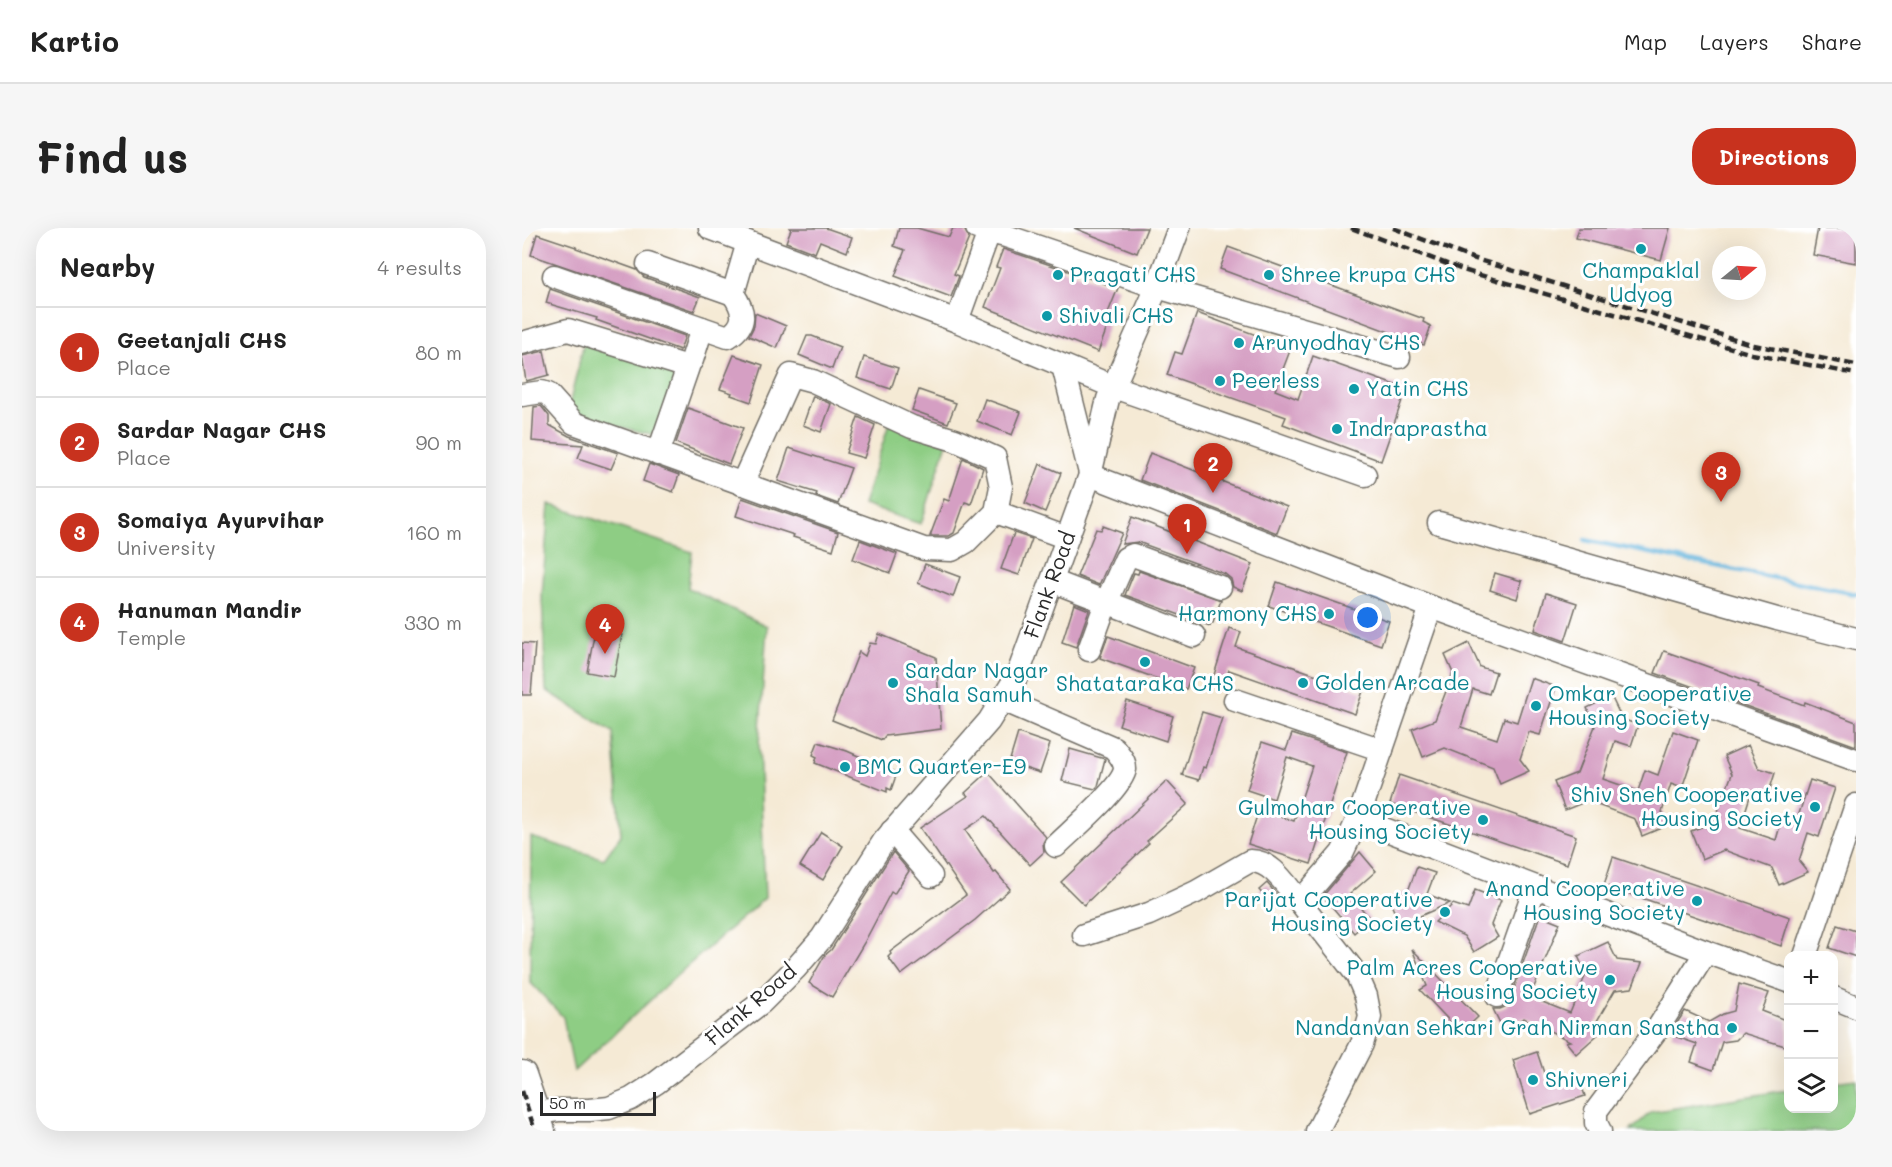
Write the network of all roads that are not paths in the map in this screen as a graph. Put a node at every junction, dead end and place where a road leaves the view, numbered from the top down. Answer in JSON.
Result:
{"nodes":[{"id":1,"x":711,"y":228,"type":"edge"},
{"id":2,"x":983,"y":230,"type":"edge"},
{"id":3,"x":1175,"y":238,"type":"edge"},
{"id":4,"x":748,"y":242,"type":"junction"},
{"id":5,"x":648,"y":264,"type":"dead end"},
{"id":6,"x":554,"y":276,"type":"dead end"},
{"id":7,"x":1157,"y":287,"type":"junction"},
{"id":8,"x":733,"y":294,"type":"junction"},
{"id":9,"x":957,"y":321,"type":"junction"},
{"id":10,"x":702,"y":328,"type":"junction"},
{"id":11,"x":522,"y":343,"type":"edge"},
{"id":12,"x":1399,"y":357,"type":"dead end"},
{"id":13,"x":692,"y":360,"type":"dead end"},
{"id":14,"x":1063,"y":366,"type":"junction"},
{"id":15,"x":1111,"y":393,"type":"junction"},
{"id":16,"x":522,"y":395,"type":"edge"},
{"id":17,"x":1074,"y":411,"type":"junction"},
{"id":18,"x":658,"y":454,"type":"junction"},
{"id":19,"x":1090,"y":475,"type":"junction"},
{"id":20,"x":1365,"y":475,"type":"dead end"},
{"id":21,"x":742,"y":484,"type":"junction"},
{"id":22,"x":996,"y":512,"type":"junction"},
{"id":23,"x":1439,"y":523,"type":"dead end"},
{"id":24,"x":1067,"y":538,"type":"junction"},
{"id":25,"x":1052,"y":581,"type":"junction"},
{"id":26,"x":1220,"y":587,"type":"dead end"},
{"id":27,"x":1106,"y":603,"type":"junction"},
{"id":28,"x":1431,"y":607,"type":"junction"},
{"id":29,"x":1194,"y":636,"type":"dead end"},
{"id":30,"x":1856,"y":639,"type":"edge"},
{"id":31,"x":1089,"y":650,"type":"dead end"},
{"id":32,"x":1003,"y":700,"type":"junction"},
{"id":33,"x":1234,"y":700,"type":"dead end"},
{"id":34,"x":1382,"y":750,"type":"junction"},
{"id":35,"x":1856,"y":760,"type":"edge"},
{"id":36,"x":1856,"y":805,"type":"edge"},
{"id":37,"x":1358,"y":819,"type":"junction"},
{"id":38,"x":892,"y":831,"type":"junction"},
{"id":39,"x":1056,"y":846,"type":"dead end"},
{"id":40,"x":931,"y":876,"type":"dead end"},
{"id":41,"x":1536,"y":887,"type":"junction"},
{"id":42,"x":1300,"y":902,"type":"junction"},
{"id":43,"x":1084,"y":935,"type":"dead end"},
{"id":44,"x":1807,"y":951,"type":"edge"},
{"id":45,"x":1706,"y":952,"type":"junction"},
{"id":46,"x":1784,"y":980,"type":"edge"},
{"id":47,"x":1497,"y":996,"type":"dead end"},
{"id":48,"x":1838,"y":1000,"type":"edge"},
{"id":49,"x":1856,"y":1006,"type":"edge"},
{"id":50,"x":522,"y":1077,"type":"edge"},
{"id":51,"x":533,"y":1119,"type":"edge"},
{"id":52,"x":1317,"y":1131,"type":"edge"},
{"id":53,"x":1600,"y":1131,"type":"edge"}],
"edges":[{"from":1,"to":4,"type":"street"},
{"from":2,"to":7,"type":"street"},
{"from":2,"to":9,"type":"street"},
{"from":3,"to":7,"type":"street","name":"Flank Road"},
{"from":4,"to":8,"type":"street"},
{"from":4,"to":9,"type":"street"},
{"from":5,"to":8,"type":"street"},
{"from":6,"to":10,"type":"street"},
{"from":7,"to":12,"type":"street"},
{"from":7,"to":15,"type":"street","name":"Flank Road"},
{"from":8,"to":10,"type":"street"},
{"from":9,"to":14,"type":"street"},
{"from":10,"to":13,"type":"street"},
{"from":11,"to":18,"type":"street"},
{"from":14,"to":15,"type":"street"},
{"from":14,"to":17,"type":"street"},
{"from":15,"to":17,"type":"street"},
{"from":15,"to":19,"type":"street","name":"Flank Road"},
{"from":15,"to":20,"type":"street"},
{"from":16,"to":18,"type":"street"},
{"from":17,"to":19,"type":"street"},
{"from":18,"to":21,"type":"street"},
{"from":19,"to":24,"type":"street","name":"Flank Road"},
{"from":19,"to":28,"type":"street"},
{"from":21,"to":22,"type":"street"},
{"from":21,"to":22,"type":"street"},
{"from":22,"to":24,"type":"street"},
{"from":23,"to":30,"type":"street"},
{"from":24,"to":25,"type":"street","name":"Flank Road"},
{"from":25,"to":27,"type":"street"},
{"from":25,"to":32,"type":"street","name":"Flank Road"},
{"from":26,"to":27,"type":"street"},
{"from":27,"to":29,"type":"street"},
{"from":27,"to":31,"type":"street"},
{"from":28,"to":34,"type":"street"},
{"from":28,"to":35,"type":"street"},
{"from":32,"to":38,"type":"street","name":"Flank Road"},
{"from":32,"to":39,"type":"street"},
{"from":33,"to":34,"type":"street"},
{"from":34,"to":37,"type":"street"},
{"from":36,"to":44,"type":"street"},
{"from":37,"to":41,"type":"street"},
{"from":37,"to":42,"type":"street"},
{"from":38,"to":40,"type":"street"},
{"from":38,"to":51,"type":"street","name":"Flank Road"},
{"from":41,"to":45,"type":"street"},
{"from":41,"to":47,"type":"street"},
{"from":42,"to":43,"type":"street"},
{"from":42,"to":52,"type":"street"},
{"from":45,"to":46,"type":"street"},
{"from":45,"to":53,"type":"street"},
{"from":48,"to":49,"type":"street"},
{"from":50,"to":51,"type":"main road"}]}
